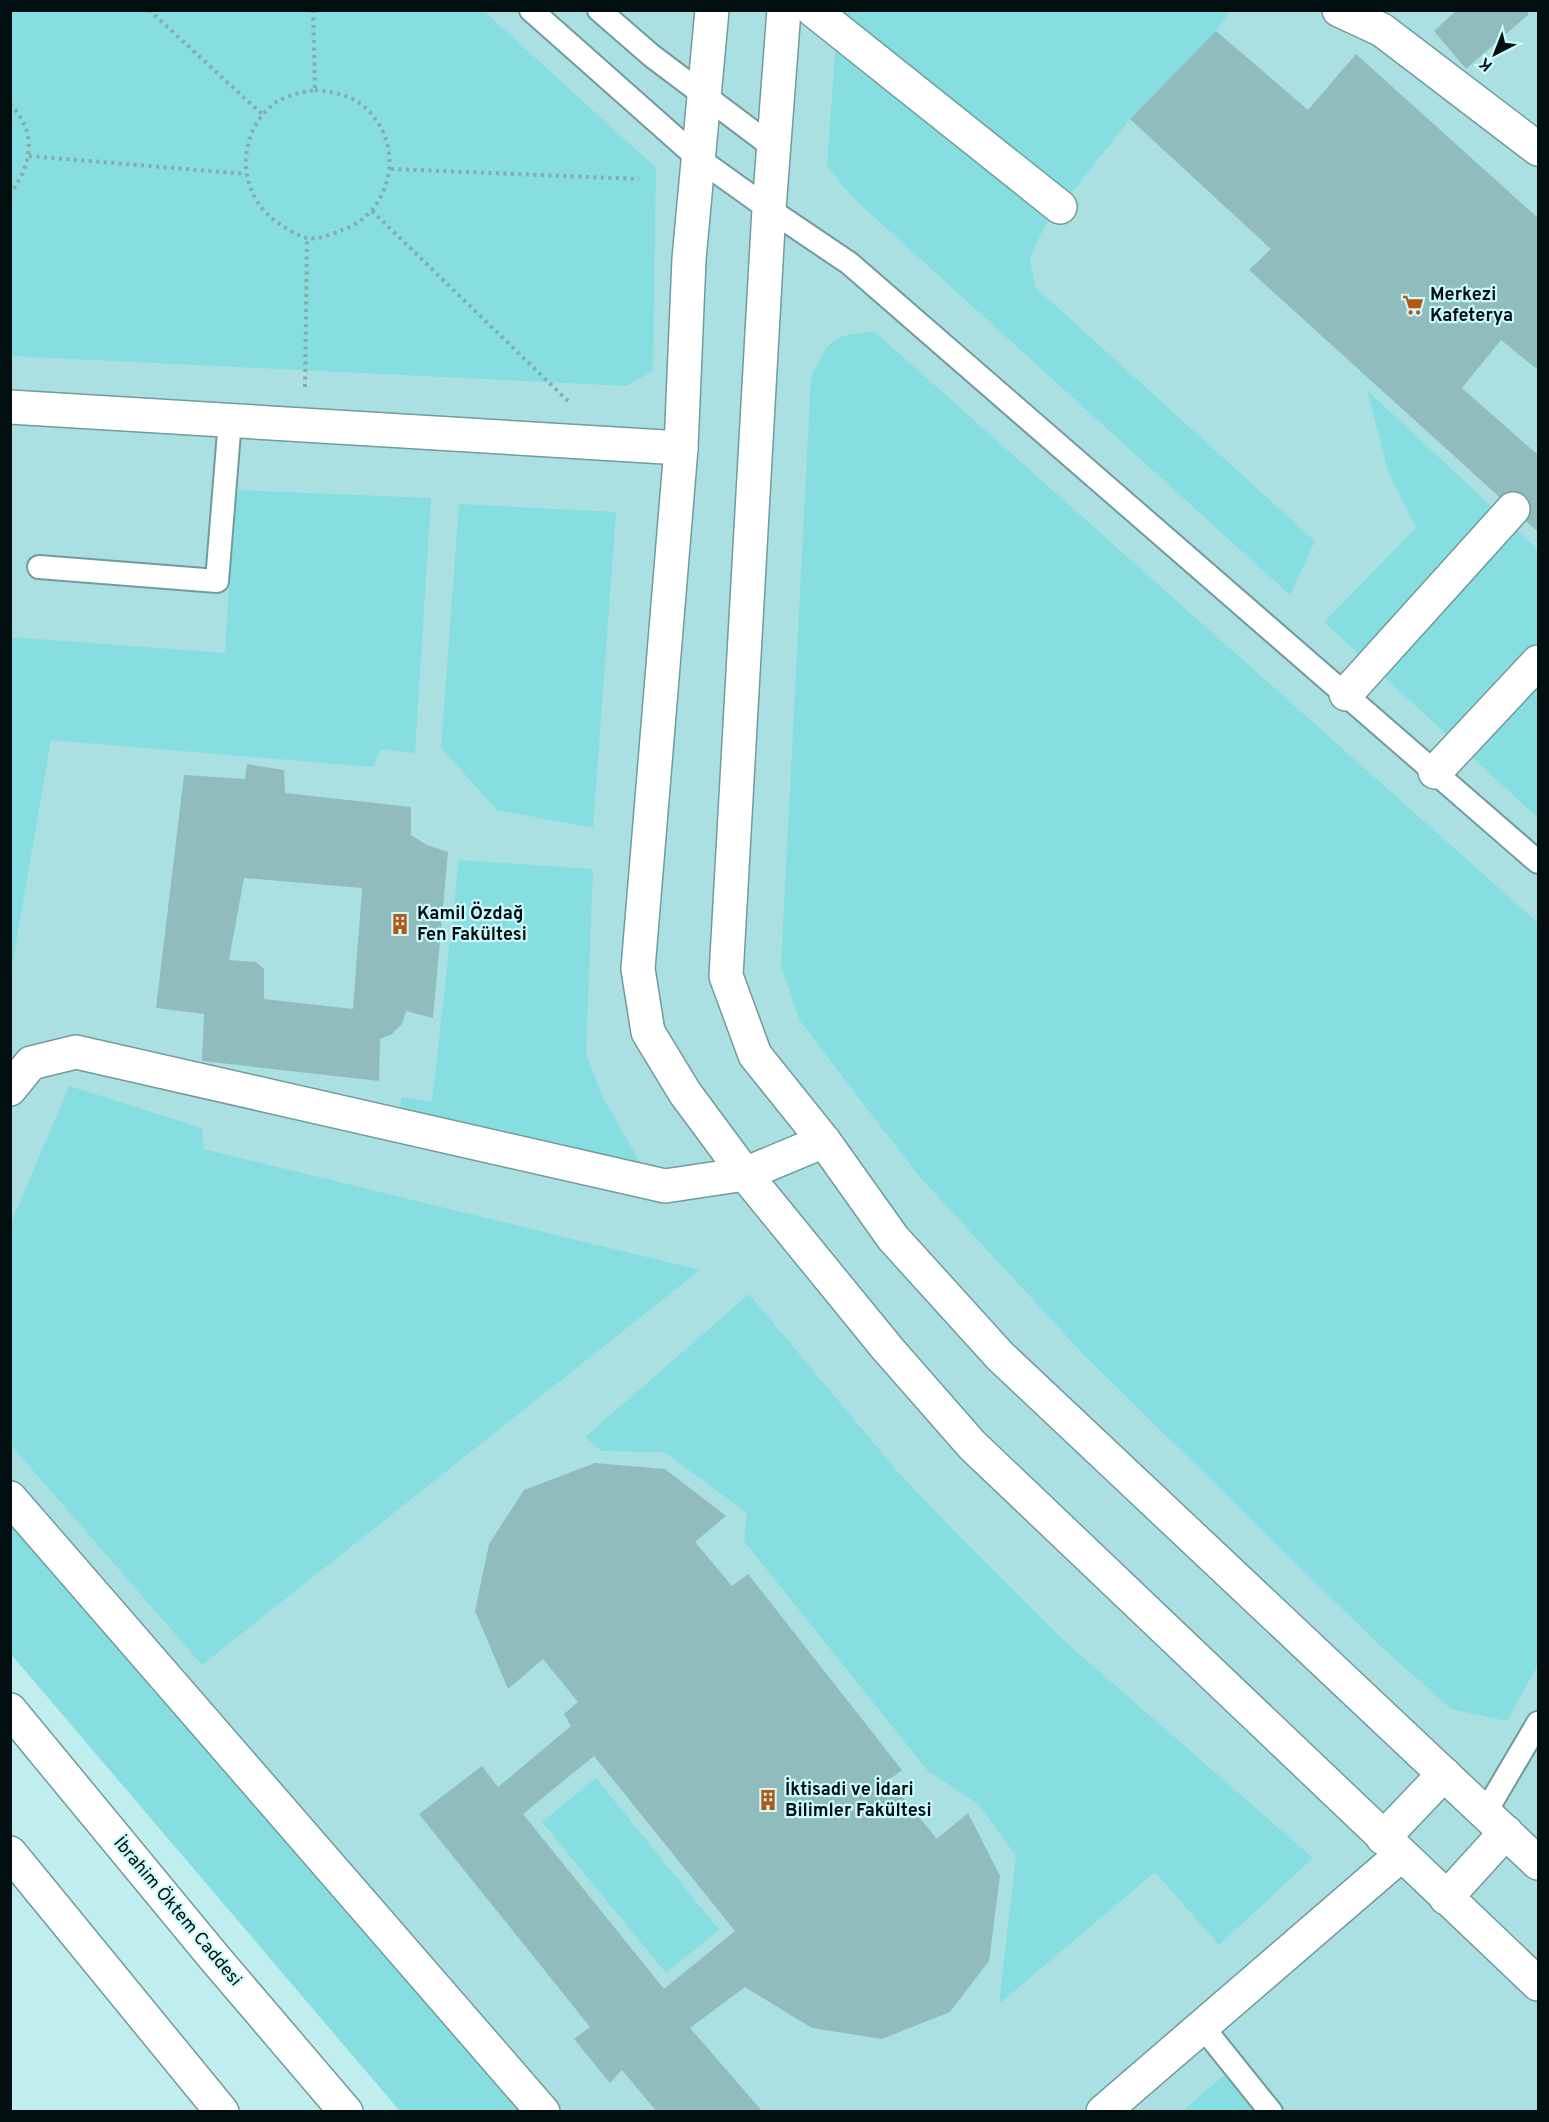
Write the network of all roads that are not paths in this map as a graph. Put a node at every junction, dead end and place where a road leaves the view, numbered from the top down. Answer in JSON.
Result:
{"nodes":[{"id":1,"x":531,"y":10,"type":"edge"},
{"id":2,"x":599,"y":10,"type":"edge"},
{"id":3,"x":712,"y":10,"type":"edge"},
{"id":4,"x":784,"y":10,"type":"edge"},
{"id":5,"x":813,"y":10,"type":"edge"},
{"id":6,"x":1339,"y":10,"type":"edge"},
{"id":7,"x":705,"y":96,"type":"junction"},
{"id":8,"x":772,"y":147,"type":"junction"},
{"id":9,"x":1539,"y":149,"type":"edge"},
{"id":10,"x":699,"y":159,"type":"junction"},
{"id":11,"x":1060,"y":207,"type":"dead end"},
{"id":12,"x":769,"y":209,"type":"junction"},
{"id":13,"x":10,"y":407,"type":"edge"},
{"id":14,"x":230,"y":420,"type":"junction"},
{"id":15,"x":681,"y":448,"type":"junction"},
{"id":16,"x":1513,"y":509,"type":"dead end"},
{"id":17,"x":39,"y":567,"type":"dead end"},
{"id":18,"x":1539,"y":662,"type":"edge"},
{"id":19,"x":1346,"y":694,"type":"junction"},
{"id":20,"x":1435,"y":772,"type":"junction"},
{"id":21,"x":1539,"y":862,"type":"edge"},
{"id":22,"x":10,"y":1089,"type":"edge"},
{"id":23,"x":824,"y":1141,"type":"junction"},
{"id":24,"x":746,"y":1174,"type":"junction"},
{"id":25,"x":10,"y":1498,"type":"edge"},
{"id":26,"x":10,"y":1710,"type":"edge"},
{"id":27,"x":1539,"y":1723,"type":"edge"},
{"id":28,"x":1444,"y":1774,"type":"junction"},
{"id":29,"x":1496,"y":1822,"type":"junction"},
{"id":30,"x":1392,"y":1846,"type":"junction"},
{"id":31,"x":10,"y":1853,"type":"edge"},
{"id":32,"x":1539,"y":1863,"type":"edge"},
{"id":33,"x":1446,"y":1898,"type":"junction"},
{"id":34,"x":1539,"y":1984,"type":"edge"},
{"id":35,"x":1202,"y":2026,"type":"junction"},
{"id":36,"x":222,"y":2112,"type":"edge"},
{"id":37,"x":346,"y":2112,"type":"edge"},
{"id":38,"x":543,"y":2112,"type":"edge"},
{"id":39,"x":1103,"y":2112,"type":"edge"},
{"id":40,"x":1271,"y":2112,"type":"edge"}],
"edges":[{"from":1,"to":10,"type":"lane"},
{"from":2,"to":7,"type":"lane"},
{"from":3,"to":7,"type":"street"},
{"from":4,"to":8,"type":"street"},
{"from":5,"to":11,"type":"street"},
{"from":6,"to":9,"type":"street"},
{"from":7,"to":8,"type":"lane"},
{"from":7,"to":10,"type":"street"},
{"from":8,"to":12,"type":"street"},
{"from":10,"to":12,"type":"lane"},
{"from":10,"to":15,"type":"street"},
{"from":12,"to":19,"type":"lane"},
{"from":12,"to":23,"type":"street"},
{"from":13,"to":14,"type":"street"},
{"from":14,"to":15,"type":"street"},
{"from":14,"to":17,"type":"lane"},
{"from":15,"to":24,"type":"street"},
{"from":16,"to":19,"type":"street"},
{"from":18,"to":20,"type":"street"},
{"from":19,"to":20,"type":"lane"},
{"from":20,"to":21,"type":"lane"},
{"from":22,"to":24,"type":"street"},
{"from":23,"to":24,"type":"street"},
{"from":23,"to":28,"type":"street"},
{"from":24,"to":30,"type":"street"},
{"from":25,"to":38,"type":"street"},
{"from":26,"to":37,"type":"street","name":"İbrahim Öktem Caddesi"},
{"from":27,"to":29,"type":"lane"},
{"from":28,"to":29,"type":"street"},
{"from":28,"to":30,"type":"street"},
{"from":29,"to":32,"type":"street"},
{"from":29,"to":33,"type":"street"},
{"from":30,"to":33,"type":"street"},
{"from":30,"to":35,"type":"street"},
{"from":31,"to":36,"type":"street"},
{"from":33,"to":34,"type":"street"},
{"from":35,"to":39,"type":"street"},
{"from":35,"to":40,"type":"lane"}]}
